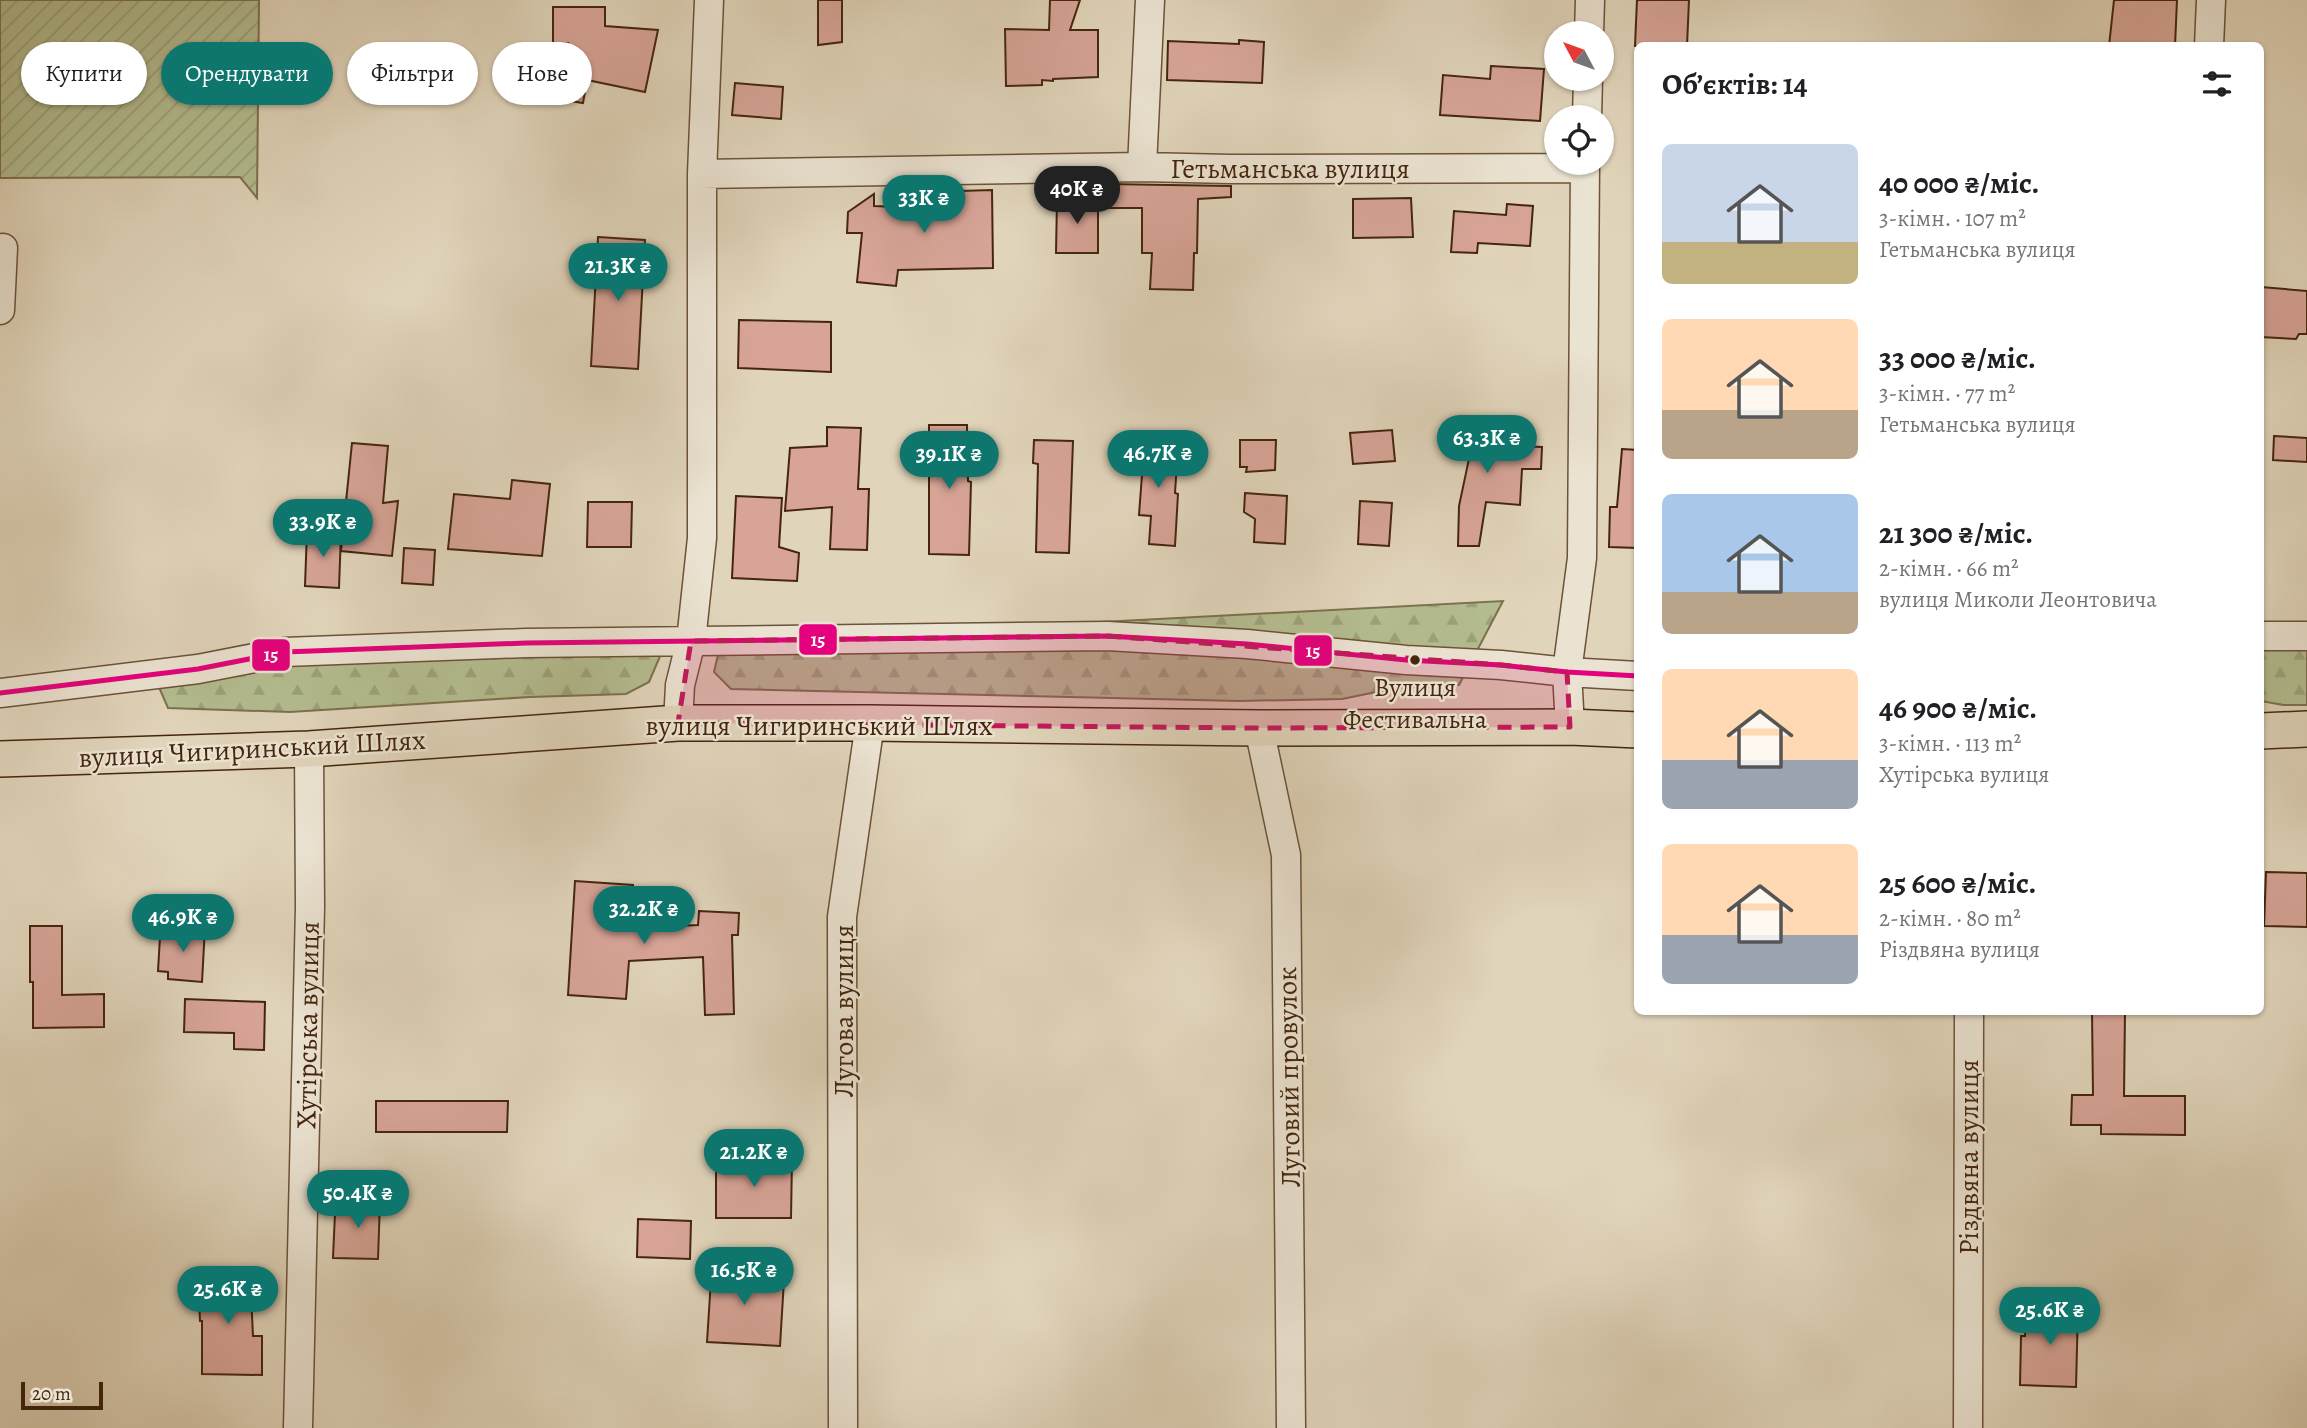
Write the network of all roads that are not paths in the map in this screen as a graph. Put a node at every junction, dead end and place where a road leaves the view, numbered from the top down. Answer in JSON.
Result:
{"nodes":[{"id":1,"x":709,"y":0,"type":"edge"},
{"id":2,"x":1150,"y":0,"type":"edge"},
{"id":3,"x":1590,"y":0,"type":"edge"},
{"id":4,"x":2211,"y":0,"type":"edge"},
{"id":5,"x":1589,"y":21,"type":"edge"},
{"id":6,"x":2209,"y":42,"type":"edge"},
{"id":7,"x":1544,"y":165,"type":"edge"},
{"id":8,"x":1142,"y":167,"type":"junction"},
{"id":9,"x":702,"y":174,"type":"junction"},
{"id":10,"x":1585,"y":175,"type":"edge"},
{"id":11,"x":4,"y":248,"type":"dead end"},
{"id":12,"x":0,"y":310,"type":"edge"},
{"id":13,"x":2264,"y":636,"type":"edge"},
{"id":14,"x":2307,"y":636,"type":"edge"},
{"id":15,"x":691,"y":641,"type":"junction"},
{"id":16,"x":1567,"y":672,"type":"junction"},
{"id":17,"x":1634,"y":676,"type":"edge"},
{"id":18,"x":0,"y":693,"type":"edge"},
{"id":19,"x":678,"y":723,"type":"junction"},
{"id":20,"x":870,"y":723,"type":"junction"},
{"id":21,"x":1570,"y":727,"type":"junction"},
{"id":22,"x":1259,"y":728,"type":"junction"},
{"id":23,"x":2307,"y":729,"type":"edge"},
{"id":24,"x":1634,"y":730,"type":"edge"},
{"id":25,"x":2264,"y":731,"type":"edge"},
{"id":26,"x":309,"y":749,"type":"junction"},
{"id":27,"x":0,"y":759,"type":"edge"},
{"id":28,"x":1969,"y":1015,"type":"edge"},
{"id":29,"x":298,"y":1428,"type":"edge"},
{"id":30,"x":843,"y":1428,"type":"edge"},
{"id":31,"x":1292,"y":1428,"type":"edge"},
{"id":32,"x":1968,"y":1428,"type":"edge"}],
"edges":[{"from":1,"to":9,"type":"street"},
{"from":2,"to":8,"type":"street"},
{"from":3,"to":5,"type":"street"},
{"from":4,"to":6,"type":"street"},
{"from":7,"to":8,"type":"street","name":"Гетьманська вулиця"},
{"from":8,"to":9,"type":"street","name":"Гетьманська вулиця"},
{"from":9,"to":15,"type":"street"},
{"from":10,"to":16,"type":"street"},
{"from":11,"to":12,"type":"street"},
{"from":13,"to":14,"type":"street"},
{"from":15,"to":16,"type":"street"},
{"from":15,"to":18,"type":"street"},
{"from":15,"to":19,"type":"street"},
{"from":16,"to":17,"type":"street"},
{"from":16,"to":21,"type":"street"},
{"from":19,"to":20,"type":"main road","name":"вулиця Чигиринський Шлях"},
{"from":19,"to":26,"type":"main road","name":"вулиця Чигиринський Шлях"},
{"from":20,"to":22,"type":"main road","name":"вулиця Чигиринський Шлях"},
{"from":20,"to":30,"type":"street","name":"Лугова вулиця"},
{"from":21,"to":22,"type":"main road","name":"вулиця Чигиринський Шлях"},
{"from":21,"to":24,"type":"main road","name":"вулиця Чигиринський Шлях"},
{"from":22,"to":31,"type":"street","name":"Луговий провулок"},
{"from":23,"to":25,"type":"main road"},
{"from":26,"to":27,"type":"main road","name":"вулиця Чигиринський Шлях"},
{"from":26,"to":29,"type":"street","name":"Хутірська вулиця"},
{"from":28,"to":32,"type":"street","name":"Різдвяна вулиця"}]}
